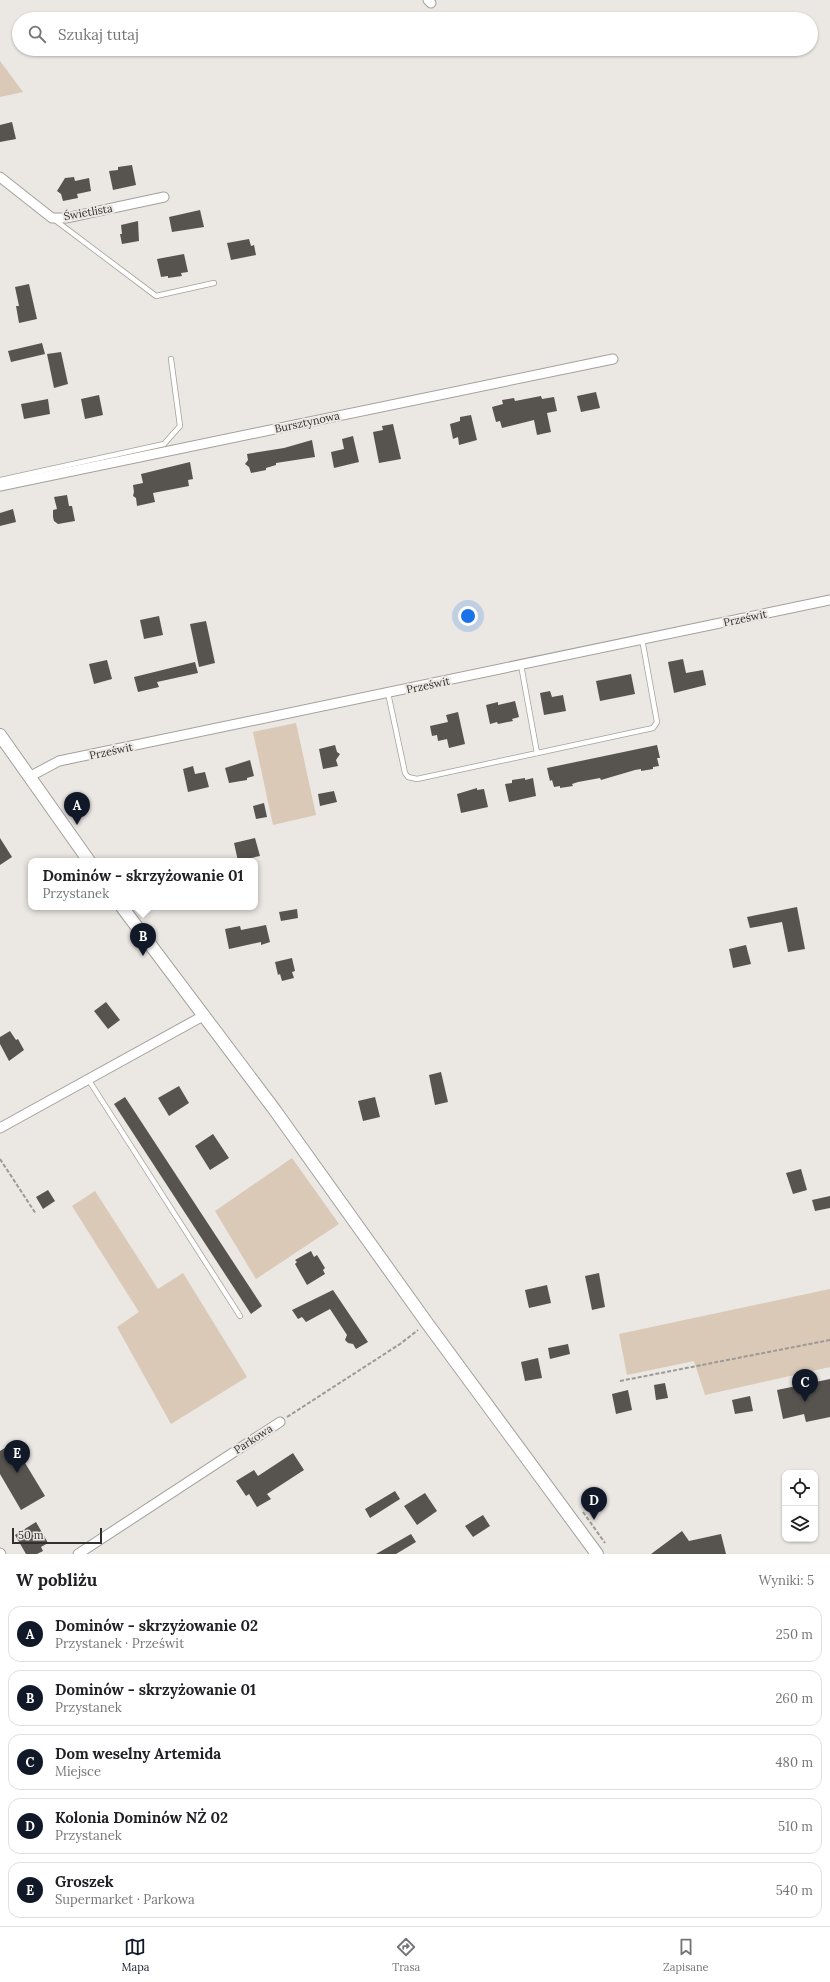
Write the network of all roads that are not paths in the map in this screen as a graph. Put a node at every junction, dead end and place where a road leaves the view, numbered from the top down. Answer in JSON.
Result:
{"nodes":[{"id":1,"x":0,"y":177,"type":"edge"},
{"id":2,"x":164,"y":198,"type":"dead end"},
{"id":3,"x":52,"y":218,"type":"junction"},
{"id":4,"x":214,"y":283,"type":"dead end"},
{"id":5,"x":171,"y":359,"type":"dead end"},
{"id":6,"x":613,"y":359,"type":"dead end"},
{"id":7,"x":0,"y":480,"type":"edge"},
{"id":8,"x":0,"y":486,"type":"edge"},
{"id":9,"x":830,"y":600,"type":"edge"},
{"id":10,"x":642,"y":639,"type":"junction"},
{"id":11,"x":521,"y":665,"type":"junction"},
{"id":12,"x":388,"y":693,"type":"junction"},
{"id":13,"x":0,"y":735,"type":"edge"},
{"id":14,"x":537,"y":753,"type":"junction"},
{"id":15,"x":29,"y":777,"type":"junction"},
{"id":16,"x":87,"y":858,"type":"edge"},
{"id":17,"x":124,"y":910,"type":"edge"},
{"id":18,"x":203,"y":1016,"type":"junction"},
{"id":19,"x":88,"y":1079,"type":"junction"},
{"id":20,"x":0,"y":1128,"type":"edge"},
{"id":21,"x":240,"y":1316,"type":"dead end"},
{"id":22,"x":280,"y":1422,"type":"road end"},
{"id":23,"x":78,"y":1554,"type":"edge"},
{"id":24,"x":597,"y":1554,"type":"edge"}],
"edges":[{"from":1,"to":3,"type":"street","name":"Świetlista"},
{"from":2,"to":3,"type":"street","name":"Świetlista"},
{"from":3,"to":4,"type":"lane"},
{"from":5,"to":7,"type":"lane"},
{"from":6,"to":8,"type":"street","name":"Bursztynowa"},
{"from":9,"to":10,"type":"street","name":"Prześwit"},
{"from":10,"to":11,"type":"street","name":"Prześwit"},
{"from":10,"to":14,"type":"lane"},
{"from":11,"to":12,"type":"street","name":"Prześwit"},
{"from":11,"to":14,"type":"lane"},
{"from":12,"to":14,"type":"lane"},
{"from":12,"to":15,"type":"street","name":"Prześwit"},
{"from":13,"to":15,"type":"street"},
{"from":15,"to":16,"type":"street"},
{"from":17,"to":18,"type":"street"},
{"from":18,"to":19,"type":"street"},
{"from":18,"to":24,"type":"street"},
{"from":19,"to":20,"type":"street"},
{"from":19,"to":21,"type":"lane"},
{"from":22,"to":23,"type":"street","name":"Parkowa"}]}
